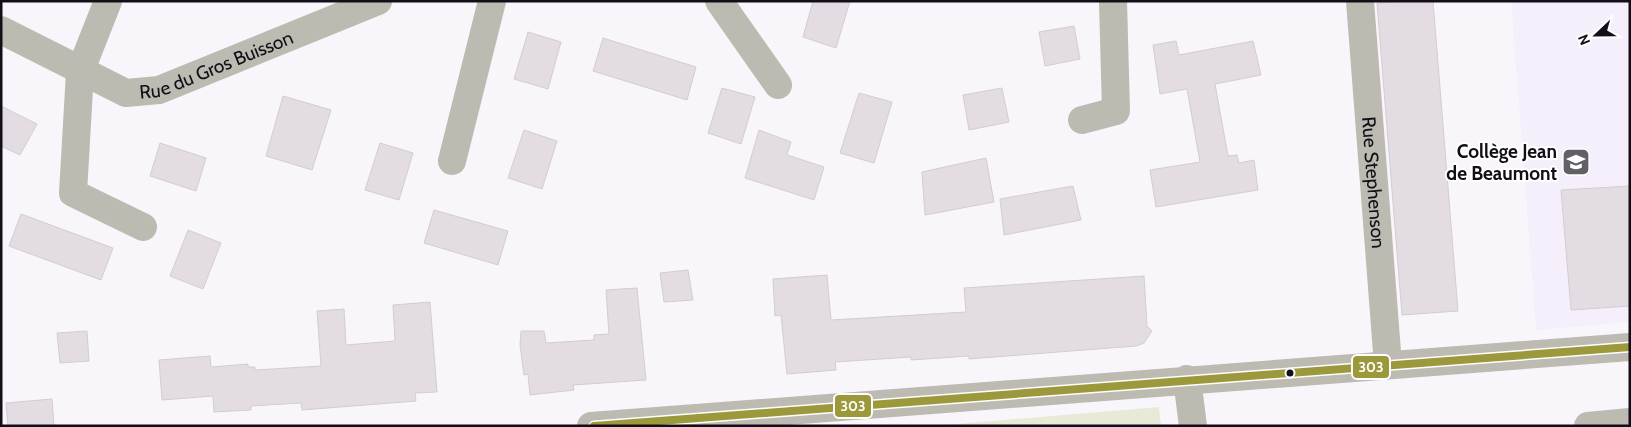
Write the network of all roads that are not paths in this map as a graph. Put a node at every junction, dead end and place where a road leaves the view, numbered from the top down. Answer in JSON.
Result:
{"nodes":[{"id":1,"x":108,"y":1,"type":"edge"},
{"id":2,"x":378,"y":1,"type":"edge"},
{"id":3,"x":492,"y":1,"type":"edge"},
{"id":4,"x":719,"y":1,"type":"edge"},
{"id":5,"x":1113,"y":1,"type":"edge"},
{"id":6,"x":1360,"y":1,"type":"edge"},
{"id":7,"x":326,"y":12,"type":"edge"},
{"id":8,"x":1,"y":30,"type":"edge"},
{"id":9,"x":80,"y":72,"type":"junction"},
{"id":10,"x":778,"y":85,"type":"dead end"},
{"id":11,"x":1082,"y":120,"type":"dead end"},
{"id":12,"x":452,"y":161,"type":"dead end"},
{"id":13,"x":143,"y":227,"type":"dead end"},
{"id":14,"x":1630,"y":347,"type":"edge"},
{"id":15,"x":1388,"y":365,"type":"junction"},
{"id":16,"x":1187,"y":379,"type":"junction"},
{"id":17,"x":1630,"y":422,"type":"edge"},
{"id":18,"x":591,"y":426,"type":"edge"},
{"id":19,"x":1193,"y":426,"type":"edge"},
{"id":20,"x":1588,"y":426,"type":"edge"}],
"edges":[{"from":1,"to":9,"type":"street"},
{"from":2,"to":7,"type":"street","name":"Rue du Gros Buisson"},
{"from":3,"to":12,"type":"street"},
{"from":4,"to":10,"type":"street"},
{"from":5,"to":11,"type":"street"},
{"from":6,"to":15,"type":"street","name":"Rue Stephenson"},
{"from":7,"to":9,"type":"street","name":"Rue du Gros Buisson"},
{"from":8,"to":9,"type":"street","name":"Rue du Gros Buisson"},
{"from":9,"to":13,"type":"street"},
{"from":14,"to":15,"type":"street"},
{"from":15,"to":16,"type":"street"},
{"from":16,"to":18,"type":"street"},
{"from":16,"to":19,"type":"street"},
{"from":17,"to":20,"type":"street"}]}
